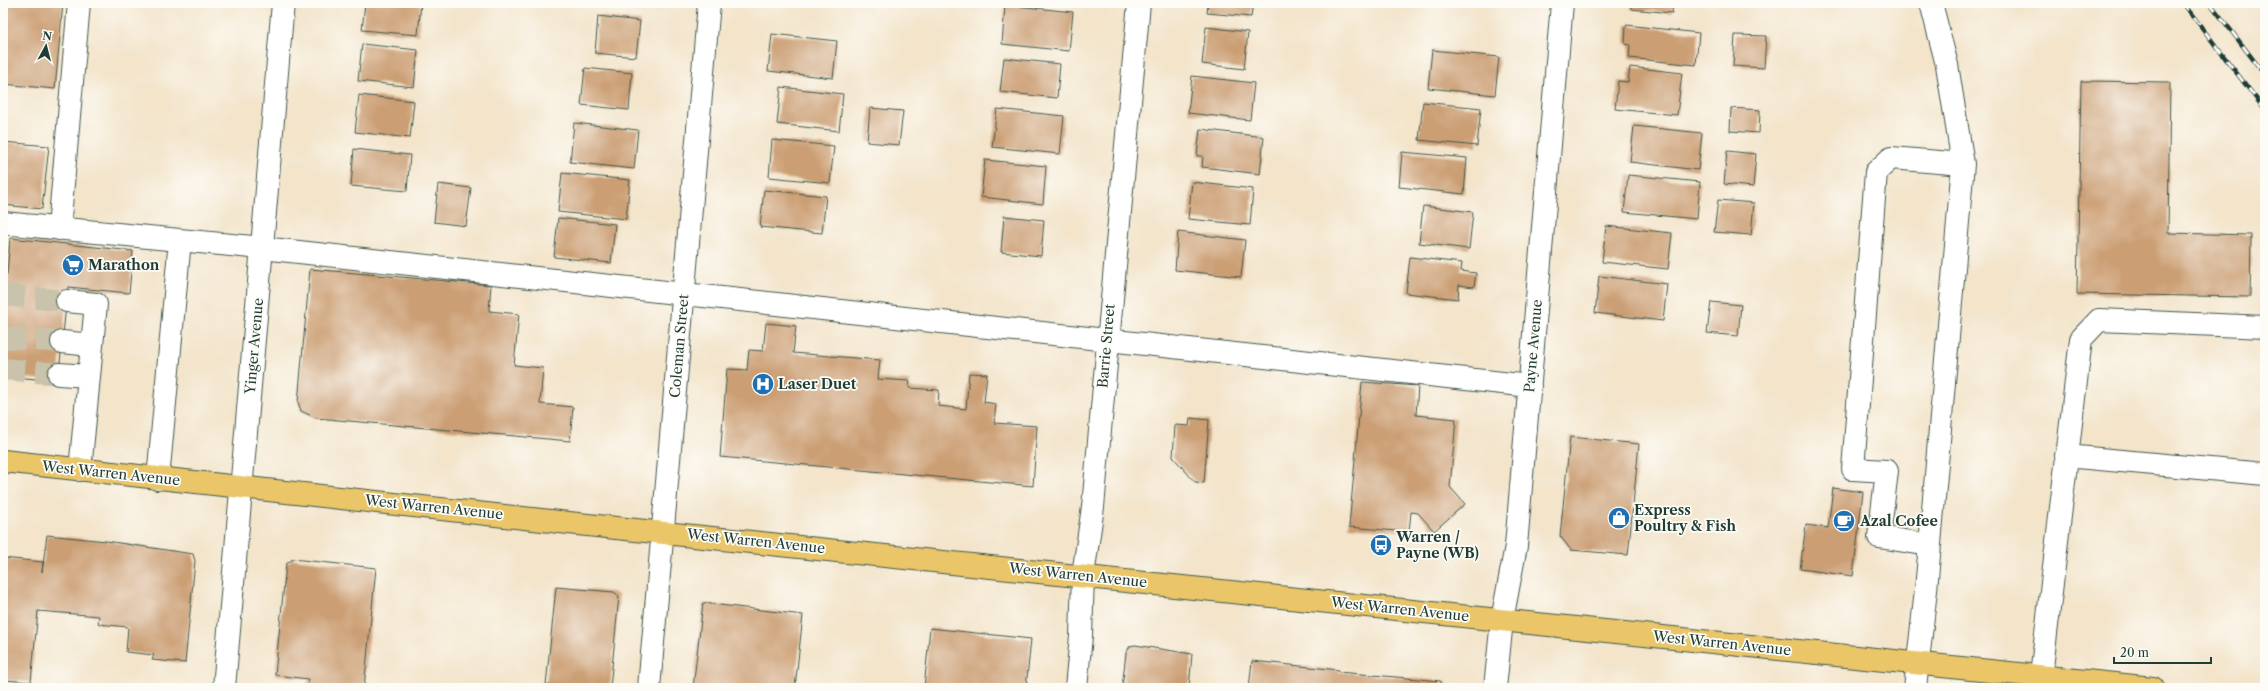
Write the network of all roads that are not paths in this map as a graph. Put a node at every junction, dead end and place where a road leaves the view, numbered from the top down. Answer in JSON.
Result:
{"nodes":[{"id":1,"x":79,"y":3,"type":"edge"},
{"id":2,"x":283,"y":3,"type":"edge"},
{"id":3,"x":709,"y":3,"type":"edge"},
{"id":4,"x":1139,"y":3,"type":"edge"},
{"id":5,"x":1562,"y":3,"type":"edge"},
{"id":6,"x":1931,"y":3,"type":"edge"},
{"id":7,"x":1963,"y":164,"type":"junction"},
{"id":8,"x":3,"y":223,"type":"edge"},
{"id":9,"x":59,"y":229,"type":"junction"},
{"id":10,"x":180,"y":240,"type":"junction"},
{"id":11,"x":262,"y":248,"type":"junction"},
{"id":12,"x":684,"y":294,"type":"junction"},
{"id":13,"x":67,"y":300,"type":"tunnel mouth"},
{"id":14,"x":2265,"y":327,"type":"edge"},
{"id":15,"x":1107,"y":340,"type":"junction"},
{"id":16,"x":62,"y":342,"type":"tunnel mouth"},
{"id":17,"x":92,"y":345,"type":"junction"},
{"id":18,"x":59,"y":374,"type":"tunnel mouth"},
{"id":19,"x":88,"y":376,"type":"junction"},
{"id":20,"x":1530,"y":386,"type":"junction"},
{"id":21,"x":2066,"y":456,"type":"junction"},
{"id":22,"x":3,"y":461,"type":"edge"},
{"id":23,"x":80,"y":470,"type":"junction"},
{"id":24,"x":2265,"y":474,"type":"edge"},
{"id":25,"x":158,"y":479,"type":"junction"},
{"id":26,"x":242,"y":487,"type":"junction"},
{"id":27,"x":663,"y":531,"type":"junction"},
{"id":28,"x":1930,"y":545,"type":"junction"},
{"id":29,"x":1083,"y":575,"type":"junction"},
{"id":30,"x":1502,"y":620,"type":"junction"},
{"id":31,"x":1917,"y":663,"type":"junction"},
{"id":32,"x":2042,"y":676,"type":"junction"},
{"id":33,"x":224,"y":688,"type":"edge"},
{"id":34,"x":649,"y":688,"type":"edge"},
{"id":35,"x":1076,"y":688,"type":"edge"},
{"id":36,"x":1495,"y":688,"type":"edge"},
{"id":37,"x":1915,"y":688,"type":"edge"},
{"id":38,"x":2153,"y":688,"type":"edge"}],
"edges":[{"from":1,"to":9,"type":"street"},
{"from":2,"to":11,"type":"street","name":"Yinger Avenue"},
{"from":3,"to":12,"type":"street","name":"Coleman Street"},
{"from":4,"to":15,"type":"street","name":"Barrie Street"},
{"from":5,"to":20,"type":"street","name":"Payne Avenue"},
{"from":6,"to":7,"type":"street"},
{"from":7,"to":28,"type":"street"},
{"from":7,"to":28,"type":"street"},
{"from":8,"to":9,"type":"street"},
{"from":9,"to":10,"type":"street"},
{"from":10,"to":11,"type":"street"},
{"from":10,"to":25,"type":"street"},
{"from":11,"to":12,"type":"street"},
{"from":11,"to":26,"type":"street","name":"Yinger Avenue"},
{"from":12,"to":15,"type":"street"},
{"from":12,"to":27,"type":"street","name":"Coleman Street"},
{"from":13,"to":17,"type":"street"},
{"from":14,"to":21,"type":"street"},
{"from":15,"to":20,"type":"street"},
{"from":15,"to":29,"type":"street","name":"Barrie Street"},
{"from":16,"to":17,"type":"street"},
{"from":17,"to":19,"type":"street"},
{"from":18,"to":19,"type":"street"},
{"from":19,"to":23,"type":"street"},
{"from":20,"to":30,"type":"street","name":"Payne Avenue"},
{"from":21,"to":24,"type":"street"},
{"from":21,"to":32,"type":"street"},
{"from":22,"to":23,"type":"main road","name":"West Warren Avenue"},
{"from":23,"to":25,"type":"main road","name":"West Warren Avenue"},
{"from":25,"to":26,"type":"main road","name":"West Warren Avenue"},
{"from":26,"to":27,"type":"main road","name":"West Warren Avenue"},
{"from":26,"to":33,"type":"street","name":"Yinger Avenue"},
{"from":27,"to":29,"type":"main road","name":"West Warren Avenue"},
{"from":27,"to":34,"type":"street","name":"Coleman Street"},
{"from":28,"to":31,"type":"street"},
{"from":29,"to":30,"type":"main road","name":"West Warren Avenue"},
{"from":29,"to":35,"type":"street","name":"Barrie Street"},
{"from":30,"to":31,"type":"main road","name":"West Warren Avenue"},
{"from":30,"to":36,"type":"street","name":"Payne Avenue"},
{"from":31,"to":32,"type":"main road","name":"West Warren Avenue"},
{"from":31,"to":37,"type":"street"},
{"from":32,"to":38,"type":"main road","name":"West Warren Avenue"}]}
